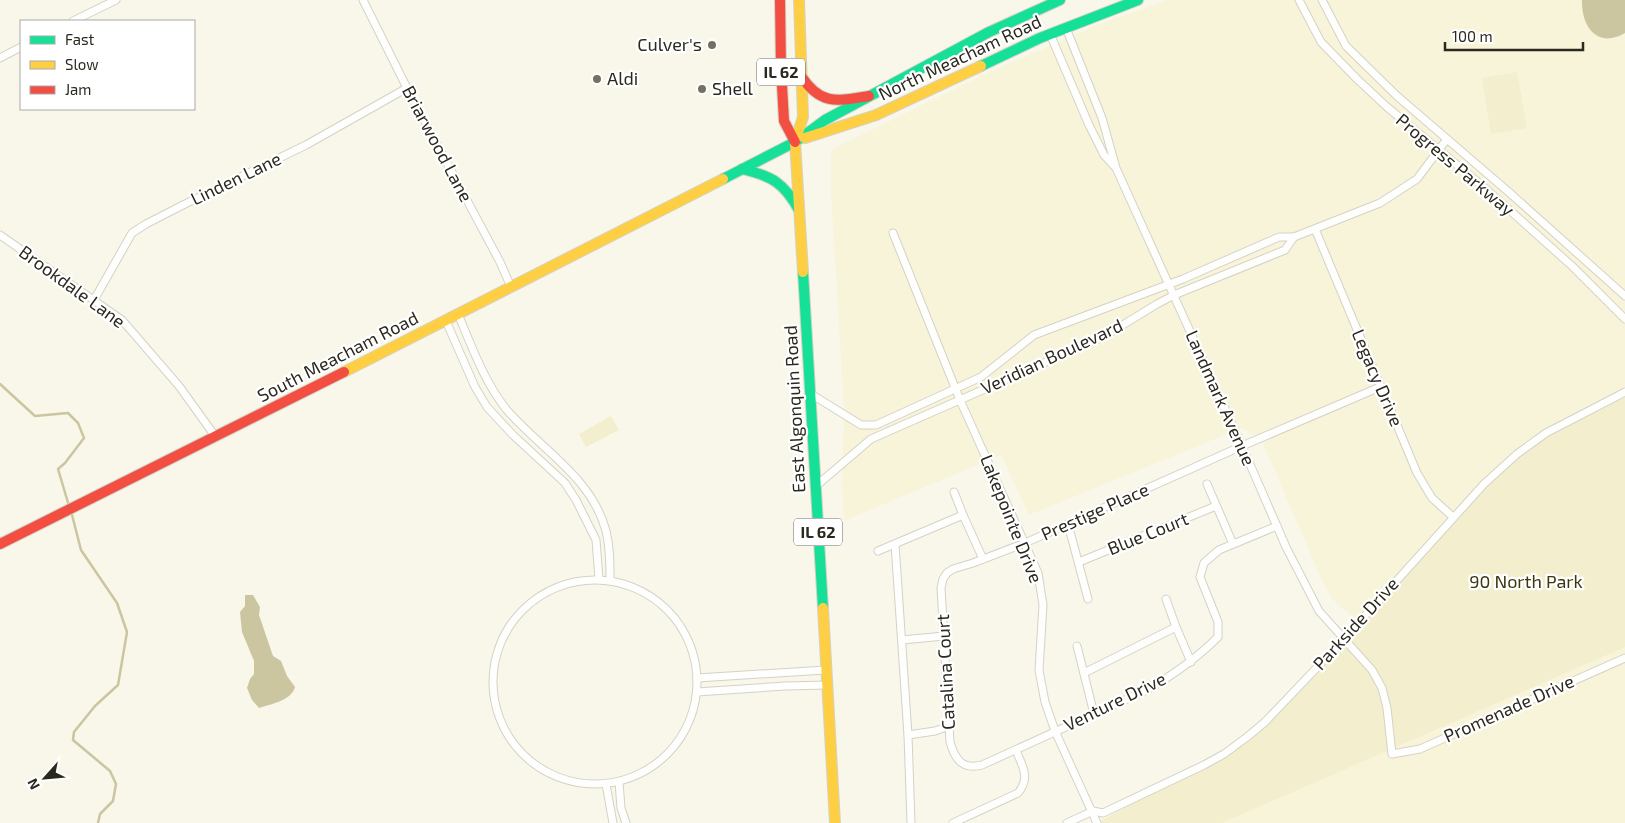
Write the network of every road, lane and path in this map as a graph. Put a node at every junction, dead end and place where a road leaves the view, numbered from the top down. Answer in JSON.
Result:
{"nodes":[{"id":1,"x":116,"y":0,"type":"edge"},
{"id":2,"x":363,"y":0,"type":"edge"},
{"id":3,"x":780,"y":0,"type":"edge"},
{"id":4,"x":799,"y":0,"type":"edge"},
{"id":5,"x":1060,"y":0,"type":"edge"},
{"id":6,"x":1138,"y":0,"type":"edge"},
{"id":7,"x":1299,"y":0,"type":"edge"},
{"id":8,"x":1322,"y":0,"type":"edge"},
{"id":9,"x":75,"y":20,"type":"edge"},
{"id":10,"x":1066,"y":28,"type":"junction"},
{"id":11,"x":1050,"y":34,"type":"junction"},
{"id":12,"x":20,"y":48,"type":"edge"},
{"id":13,"x":0,"y":58,"type":"edge"},
{"id":14,"x":801,"y":76,"type":"junction"},
{"id":15,"x":407,"y":88,"type":"junction"},
{"id":16,"x":868,"y":96,"type":"junction"},
{"id":17,"x":1447,"y":138,"type":"junction"},
{"id":18,"x":795,"y":142,"type":"junction"},
{"id":19,"x":1438,"y":150,"type":"junction"},
{"id":20,"x":1116,"y":168,"type":"junction"},
{"id":21,"x":742,"y":169,"type":"junction"},
{"id":22,"x":689,"y":196,"type":"joint"},
{"id":23,"x":799,"y":210,"type":"junction"},
{"id":24,"x":1315,"y":229,"type":"junction"},
{"id":25,"x":893,"y":232,"type":"dead end"},
{"id":26,"x":0,"y":235,"type":"edge"},
{"id":27,"x":1294,"y":237,"type":"junction"},
{"id":28,"x":1169,"y":284,"type":"junction"},
{"id":29,"x":511,"y":288,"type":"junction"},
{"id":30,"x":1174,"y":295,"type":"junction"},
{"id":31,"x":1625,"y":296,"type":"edge"},
{"id":32,"x":94,"y":300,"type":"junction"},
{"id":33,"x":458,"y":314,"type":"junction"},
{"id":34,"x":1625,"y":319,"type":"edge"},
{"id":35,"x":446,"y":321,"type":"junction"},
{"id":36,"x":1380,"y":387,"type":"junction"},
{"id":37,"x":956,"y":389,"type":"junction"},
{"id":38,"x":1625,"y":392,"type":"edge"},
{"id":39,"x":811,"y":394,"type":"junction"},
{"id":40,"x":960,"y":400,"type":"junction"},
{"id":41,"x":215,"y":436,"type":"junction"},
{"id":42,"x":1242,"y":446,"type":"junction"},
{"id":43,"x":1207,"y":484,"type":"dead end"},
{"id":44,"x":816,"y":486,"type":"junction"},
{"id":45,"x":954,"y":492,"type":"dead end"},
{"id":46,"x":1216,"y":506,"type":"junction"},
{"id":47,"x":963,"y":515,"type":"junction"},
{"id":48,"x":1453,"y":517,"type":"junction"},
{"id":49,"x":1068,"y":524,"type":"junction"},
{"id":50,"x":1277,"y":526,"type":"junction"},
{"id":51,"x":1025,"y":543,"type":"junction"},
{"id":52,"x":0,"y":544,"type":"edge"},
{"id":53,"x":895,"y":544,"type":"junction"},
{"id":54,"x":1233,"y":544,"type":"junction"},
{"id":55,"x":878,"y":551,"type":"dead end"},
{"id":56,"x":984,"y":559,"type":"junction"},
{"id":57,"x":1079,"y":562,"type":"junction"},
{"id":58,"x":947,"y":573,"type":"joint"},
{"id":59,"x":599,"y":579,"type":"junction"},
{"id":60,"x":610,"y":580,"type":"junction"},
{"id":61,"x":1088,"y":599,"type":"dead end"},
{"id":62,"x":1166,"y":599,"type":"dead end"},
{"id":63,"x":1176,"y":627,"type":"junction"},
{"id":64,"x":944,"y":636,"type":"junction"},
{"id":65,"x":1344,"y":639,"type":"junction"},
{"id":66,"x":902,"y":640,"type":"junction"},
{"id":67,"x":1077,"y":646,"type":"dead end"},
{"id":68,"x":1625,"y":658,"type":"edge"},
{"id":69,"x":1190,"y":662,"type":"junction"},
{"id":70,"x":826,"y":670,"type":"junction"},
{"id":71,"x":1084,"y":673,"type":"junction"},
{"id":72,"x":697,"y":678,"type":"junction"},
{"id":73,"x":827,"y":685,"type":"junction"},
{"id":74,"x":697,"y":692,"type":"junction"},
{"id":75,"x":1094,"y":714,"type":"junction"},
{"id":76,"x":949,"y":726,"type":"junction"},
{"id":77,"x":1055,"y":731,"type":"junction"},
{"id":78,"x":908,"y":735,"type":"junction"},
{"id":79,"x":1016,"y":750,"type":"junction"},
{"id":80,"x":1392,"y":754,"type":"joint"},
{"id":81,"x":967,"y":766,"type":"joint"},
{"id":82,"x":619,"y":782,"type":"junction"},
{"id":83,"x":606,"y":784,"type":"junction"},
{"id":84,"x":1092,"y":812,"type":"junction"},
{"id":85,"x":1103,"y":813,"type":"junction"},
{"id":86,"x":613,"y":823,"type":"edge"},
{"id":87,"x":626,"y":823,"type":"edge"},
{"id":88,"x":834,"y":823,"type":"edge"},
{"id":89,"x":911,"y":823,"type":"edge"},
{"id":90,"x":953,"y":823,"type":"edge"},
{"id":91,"x":1067,"y":823,"type":"edge"},
{"id":92,"x":1096,"y":823,"type":"edge"}],
"edges":[{"from":1,"to":9,"type":"street"},
{"from":2,"to":15,"type":"street","name":"Briarwood Lane"},
{"from":3,"to":18,"type":"main road","name":"East Algonquin Road","number":"IL 62"},
{"from":4,"to":14,"type":"main road","name":"East Algonquin Road","number":"IL 62"},
{"from":5,"to":16,"type":"main road","name":"North Meacham Road"},
{"from":6,"to":10,"type":"main road","name":"North Meacham Road"},
{"from":7,"to":19,"type":"street","name":"Progress Parkway"},
{"from":8,"to":17,"type":"street","name":"Progress Parkway"},
{"from":10,"to":11,"type":"main road","name":"North Meacham Road"},
{"from":10,"to":20,"type":"street","name":"Landmark Avenue"},
{"from":11,"to":18,"type":"main road","name":"North Meacham Road"},
{"from":11,"to":20,"type":"street"},
{"from":12,"to":13,"type":"street"},
{"from":14,"to":16,"type":"main road"},
{"from":14,"to":18,"type":"main road","name":"East Algonquin Road","number":"IL 62"},
{"from":15,"to":29,"type":"street","name":"Briarwood Lane"},
{"from":15,"to":32,"type":"street","name":"Linden Lane"},
{"from":16,"to":18,"type":"main road","name":"North Meacham Road"},
{"from":17,"to":19,"type":"street","name":"Veridian Boulevard"},
{"from":17,"to":31,"type":"street","name":"Progress Parkway"},
{"from":18,"to":21,"type":"main road","name":"North Meacham Road"},
{"from":18,"to":23,"type":"main road","name":"East Algonquin Road","number":"IL 62"},
{"from":19,"to":24,"type":"street","name":"Veridian Boulevard"},
{"from":19,"to":34,"type":"street","name":"Progress Parkway"},
{"from":20,"to":28,"type":"street","name":"Landmark Avenue"},
{"from":21,"to":22,"type":"main road","name":"North Meacham Road"},
{"from":21,"to":23,"type":"main road"},
{"from":22,"to":29,"type":"main road","name":"South Meacham Road"},
{"from":23,"to":39,"type":"main road","name":"East Algonquin Road","number":"IL 62"},
{"from":24,"to":27,"type":"street","name":"Veridian Boulevard"},
{"from":24,"to":36,"type":"street","name":"Legacy Drive"},
{"from":25,"to":37,"type":"street","name":"Lakepointe Drive"},
{"from":26,"to":32,"type":"street","name":"Brookdale Lane"},
{"from":27,"to":28,"type":"street","name":"Veridian Boulevard"},
{"from":27,"to":30,"type":"street","name":"Veridian Boulevard"},
{"from":28,"to":30,"type":"street","name":"Landmark Avenue"},
{"from":28,"to":37,"type":"street","name":"Veridian Boulevard"},
{"from":29,"to":33,"type":"main road","name":"South Meacham Road"},
{"from":30,"to":40,"type":"street","name":"Veridian Boulevard"},
{"from":30,"to":42,"type":"street","name":"Landmark Avenue"},
{"from":32,"to":41,"type":"street","name":"Brookdale Lane"},
{"from":33,"to":35,"type":"main road","name":"South Meacham Road"},
{"from":33,"to":60,"type":"street"},
{"from":35,"to":41,"type":"main road","name":"South Meacham Road"},
{"from":35,"to":59,"type":"street"},
{"from":36,"to":42,"type":"street","name":"Prestige Place"},
{"from":36,"to":48,"type":"street","name":"Legacy Drive"},
{"from":37,"to":39,"type":"street","name":"Veridian Boulevard"},
{"from":37,"to":40,"type":"street","name":"Lakepointe Drive"},
{"from":38,"to":48,"type":"street","name":"Parkside Drive"},
{"from":39,"to":44,"type":"main road","name":"East Algonquin Road","number":"IL 62"},
{"from":40,"to":44,"type":"street","name":"Veridian Boulevard"},
{"from":40,"to":51,"type":"street","name":"Lakepointe Drive"},
{"from":41,"to":52,"type":"main road","name":"South Meacham Road"},
{"from":42,"to":49,"type":"street","name":"Prestige Place"},
{"from":42,"to":50,"type":"street","name":"Landmark Avenue"},
{"from":43,"to":46,"type":"street"},
{"from":44,"to":70,"type":"main road","name":"East Algonquin Road","number":"IL 62"},
{"from":45,"to":47,"type":"street"},
{"from":46,"to":54,"type":"street"},
{"from":46,"to":57,"type":"street","name":"Blue Court"},
{"from":47,"to":53,"type":"street"},
{"from":47,"to":56,"type":"street"},
{"from":48,"to":65,"type":"street","name":"Parkside Drive"},
{"from":49,"to":51,"type":"street","name":"Prestige Place"},
{"from":49,"to":57,"type":"street"},
{"from":50,"to":54,"type":"street","name":"Venture Drive"},
{"from":50,"to":65,"type":"street","name":"Landmark Avenue"},
{"from":51,"to":56,"type":"street","name":"Prestige Place"},
{"from":51,"to":77,"type":"street","name":"Lakepointe Drive"},
{"from":53,"to":55,"type":"street"},
{"from":53,"to":66,"type":"street"},
{"from":54,"to":69,"type":"street","name":"Venture Drive"},
{"from":56,"to":58,"type":"street","name":"Prestige Place"},
{"from":57,"to":61,"type":"street"},
{"from":58,"to":64,"type":"street","name":"Catalina Court"},
{"from":59,"to":60,"type":"street"},
{"from":59,"to":83,"type":"street"},
{"from":60,"to":72,"type":"street"},
{"from":62,"to":63,"type":"street"},
{"from":63,"to":69,"type":"street"},
{"from":63,"to":71,"type":"street"},
{"from":64,"to":66,"type":"street"},
{"from":64,"to":76,"type":"street","name":"Catalina Court"},
{"from":65,"to":80,"type":"street","name":"Landmark Avenue"},
{"from":65,"to":85,"type":"street","name":"Parkside Drive"},
{"from":66,"to":78,"type":"street"},
{"from":67,"to":71,"type":"street"},
{"from":68,"to":80,"type":"street","name":"Promenade Drive"},
{"from":69,"to":75,"type":"street","name":"Venture Drive"},
{"from":70,"to":72,"type":"street"},
{"from":70,"to":73,"type":"main road","name":"East Algonquin Road","number":"IL 62"},
{"from":71,"to":75,"type":"street"},
{"from":72,"to":74,"type":"street"},
{"from":73,"to":74,"type":"street"},
{"from":73,"to":88,"type":"main road","name":"East Algonquin Road","number":"IL 62"},
{"from":74,"to":82,"type":"street"},
{"from":75,"to":77,"type":"street","name":"Venture Drive"},
{"from":76,"to":78,"type":"street"},
{"from":76,"to":81,"type":"street","name":"Catalina Court"},
{"from":77,"to":79,"type":"street","name":"Venture Drive"},
{"from":77,"to":84,"type":"street","name":"Lakepointe Drive"},
{"from":78,"to":89,"type":"street"},
{"from":79,"to":81,"type":"street","name":"Venture Drive"},
{"from":79,"to":90,"type":"street"},
{"from":82,"to":83,"type":"street"},
{"from":82,"to":87,"type":"street"},
{"from":83,"to":86,"type":"street"},
{"from":84,"to":85,"type":"street"},
{"from":84,"to":91,"type":"street"},
{"from":84,"to":92,"type":"street","name":"Lakepointe Drive"},
{"from":85,"to":92,"type":"street"}]}
